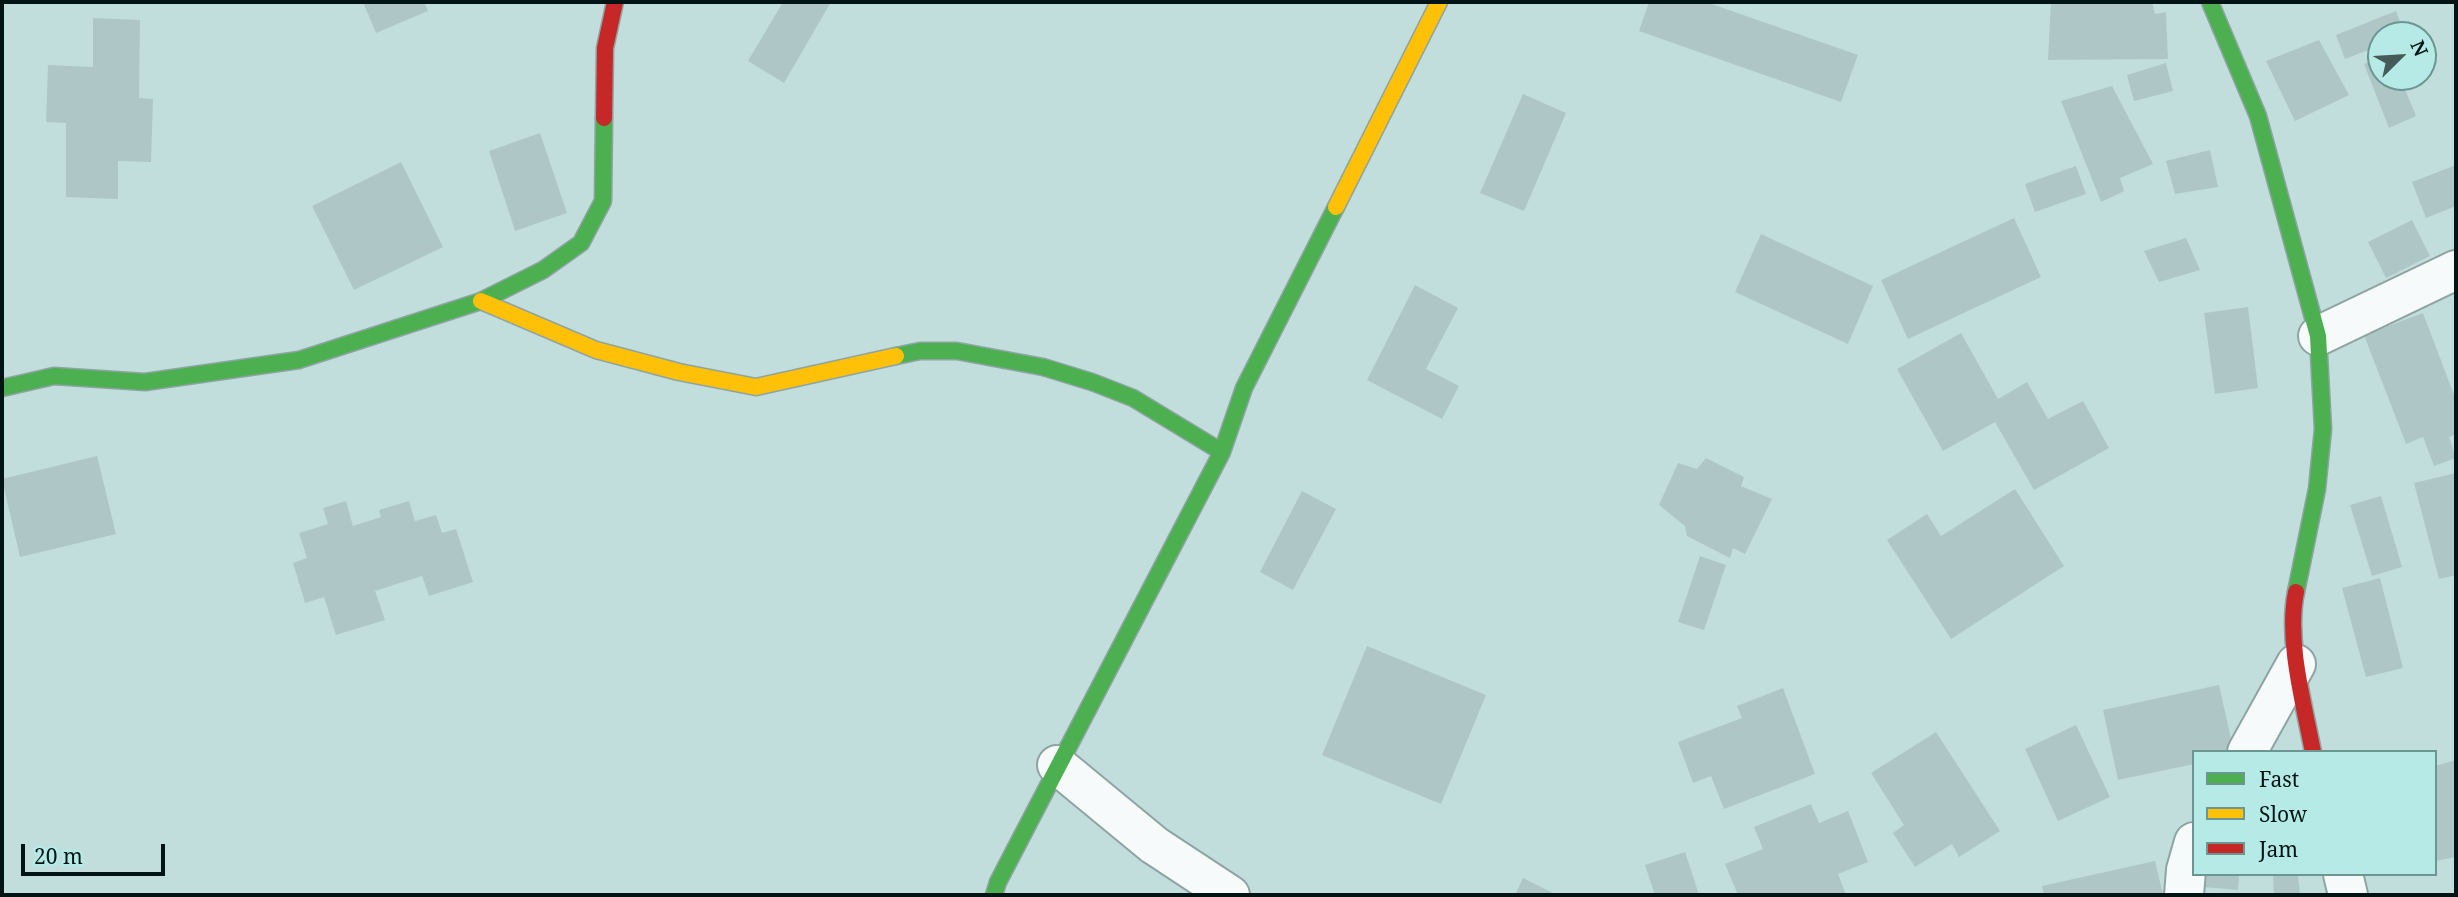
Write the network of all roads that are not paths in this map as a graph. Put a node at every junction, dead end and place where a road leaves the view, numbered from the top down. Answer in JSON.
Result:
{"nodes":[{"id":1,"x":615,"y":2,"type":"edge"},
{"id":2,"x":1439,"y":2,"type":"edge"},
{"id":3,"x":2210,"y":2,"type":"edge"},
{"id":4,"x":2456,"y":271,"type":"edge"},
{"id":5,"x":481,"y":301,"type":"junction"},
{"id":6,"x":2318,"y":336,"type":"junction"},
{"id":7,"x":2,"y":388,"type":"edge"},
{"id":8,"x":1222,"y":452,"type":"junction"},
{"id":9,"x":2296,"y":664,"type":"junction"},
{"id":10,"x":2249,"y":750,"type":"edge"},
{"id":11,"x":2312,"y":750,"type":"edge"},
{"id":12,"x":1057,"y":765,"type":"junction"},
{"id":13,"x":2192,"y":849,"type":"edge"},
{"id":14,"x":2343,"y":876,"type":"edge"},
{"id":15,"x":994,"y":895,"type":"edge"},
{"id":16,"x":1230,"y":895,"type":"edge"},
{"id":17,"x":2184,"y":895,"type":"edge"},
{"id":18,"x":2348,"y":895,"type":"edge"}],
"edges":[{"from":1,"to":5,"type":"street"},
{"from":2,"to":8,"type":"street"},
{"from":3,"to":6,"type":"street"},
{"from":4,"to":6,"type":"street"},
{"from":5,"to":7,"type":"street"},
{"from":5,"to":8,"type":"street"},
{"from":6,"to":9,"type":"street"},
{"from":8,"to":12,"type":"street"},
{"from":9,"to":10,"type":"street"},
{"from":9,"to":11,"type":"street"},
{"from":12,"to":15,"type":"street"},
{"from":12,"to":16,"type":"street"},
{"from":13,"to":17,"type":"street"},
{"from":14,"to":18,"type":"street"}]}
